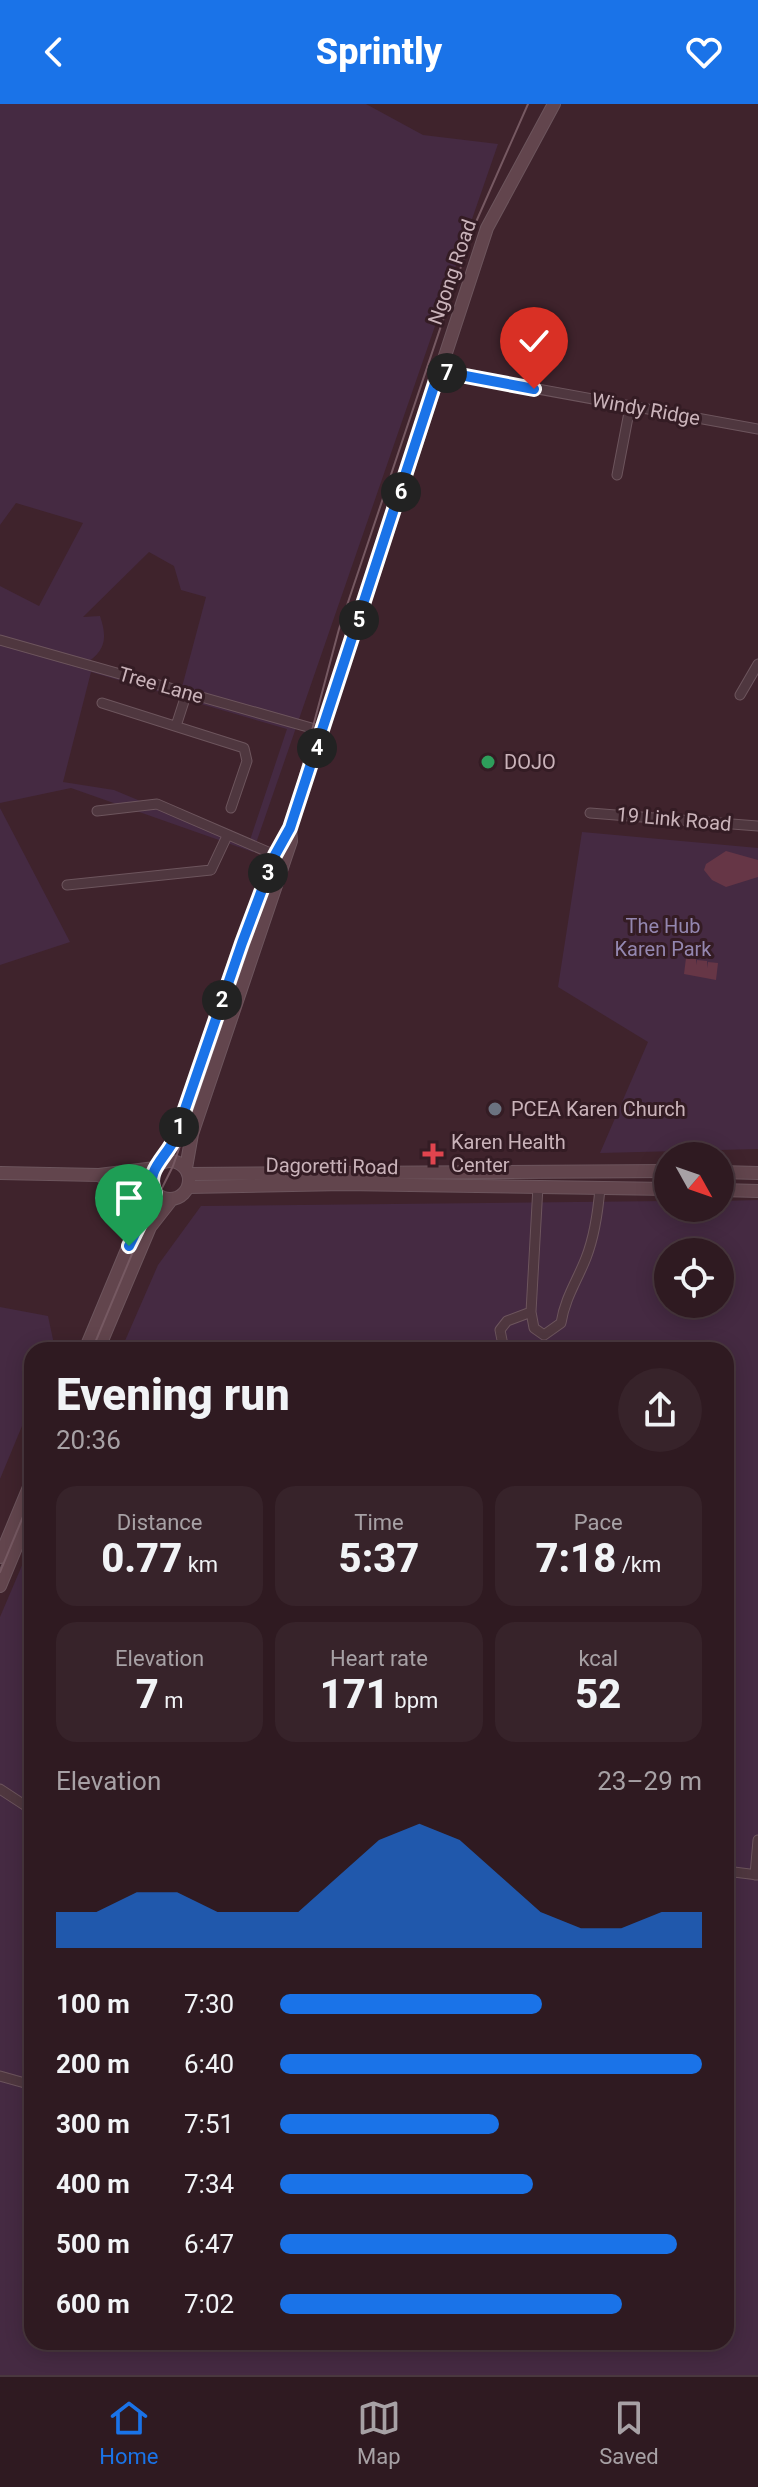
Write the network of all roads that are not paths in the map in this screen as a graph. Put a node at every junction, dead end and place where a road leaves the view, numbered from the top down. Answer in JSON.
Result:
{"nodes":[{"id":1,"x":554,"y":104,"type":"edge"},
{"id":2,"x":439,"y":371,"type":"junction"},
{"id":3,"x":630,"y":407,"type":"junction"},
{"id":4,"x":758,"y":429,"type":"edge"},
{"id":5,"x":617,"y":475,"type":"dead end"},
{"id":6,"x":0,"y":640,"type":"edge"},
{"id":7,"x":758,"y":664,"type":"edge"},
{"id":8,"x":187,"y":692,"type":"junction"},
{"id":9,"x":740,"y":695,"type":"dead end"},
{"id":10,"x":102,"y":703,"type":"dead end"},
{"id":11,"x":176,"y":726,"type":"junction"},
{"id":12,"x":322,"y":731,"type":"junction"},
{"id":13,"x":231,"y":808,"type":"dead end"},
{"id":14,"x":97,"y":811,"type":"dead end"},
{"id":15,"x":590,"y":813,"type":"dead end"},
{"id":16,"x":758,"y":826,"type":"edge"},
{"id":17,"x":290,"y":828,"type":"junction"},
{"id":18,"x":227,"y":836,"type":"junction"},
{"id":19,"x":275,"y":855,"type":"junction"},
{"id":20,"x":67,"y":885,"type":"dead end"},
{"id":21,"x":248,"y":945,"type":"junction"},
{"id":22,"x":159,"y":1165,"type":"junction"},
{"id":23,"x":654,"y":1171,"type":"edge"},
{"id":24,"x":734,"y":1172,"type":"edge"},
{"id":25,"x":0,"y":1173,"type":"edge"},
{"id":26,"x":758,"y":1173,"type":"edge"},
{"id":27,"x":99,"y":1175,"type":"junction"},
{"id":28,"x":188,"y":1176,"type":"junction"},
{"id":29,"x":538,"y":1186,"type":"junction"},
{"id":30,"x":600,"y":1188,"type":"junction"},
{"id":31,"x":654,"y":1189,"type":"edge"},
{"id":32,"x":734,"y":1190,"type":"edge"},
{"id":33,"x":154,"y":1191,"type":"junction"},
{"id":34,"x":758,"y":1191,"type":"edge"},
{"id":35,"x":172,"y":1199,"type":"junction"},
{"id":36,"x":531,"y":1312,"type":"junction"},
{"id":37,"x":88,"y":1342,"type":"edge"},
{"id":38,"x":101,"y":1342,"type":"edge"},
{"id":39,"x":502,"y":1342,"type":"edge"},
{"id":40,"x":24,"y":1499,"type":"edge"},
{"id":41,"x":24,"y":1528,"type":"edge"},
{"id":42,"x":0,"y":1557,"type":"edge"},
{"id":43,"x":0,"y":1586,"type":"edge"},
{"id":44,"x":0,"y":1789,"type":"edge"},
{"id":45,"x":24,"y":1805,"type":"edge"},
{"id":46,"x":758,"y":1840,"type":"edge"},
{"id":47,"x":734,"y":1872,"type":"edge"},
{"id":48,"x":757,"y":1875,"type":"edge"},
{"id":49,"x":0,"y":2076,"type":"edge"},
{"id":50,"x":24,"y":2083,"type":"edge"}],
"edges":[{"from":1,"to":2,"type":"main road","name":"Ngong Road"},
{"from":2,"to":3,"type":"street","name":"Windy Ridge"},
{"from":2,"to":12,"type":"main road","name":"Ngong Road"},
{"from":3,"to":4,"type":"street","name":"Windy Ridge"},
{"from":3,"to":5,"type":"street"},
{"from":6,"to":8,"type":"street","name":"Tree Lane"},
{"from":7,"to":9,"type":"street"},
{"from":8,"to":11,"type":"street"},
{"from":8,"to":12,"type":"street","name":"Tree Lane"},
{"from":10,"to":11,"type":"street"},
{"from":11,"to":13,"type":"street"},
{"from":12,"to":17,"type":"main road","name":"Ngong Road"},
{"from":14,"to":18,"type":"street"},
{"from":15,"to":16,"type":"street","name":"19 Link Road"},
{"from":17,"to":19,"type":"main road","name":"Ngong Road"},
{"from":17,"to":21,"type":"main road","name":"Ngong Road"},
{"from":18,"to":19,"type":"street"},
{"from":18,"to":20,"type":"street"},
{"from":19,"to":21,"type":"main road","name":"Ngong Road"},
{"from":21,"to":22,"type":"main road","name":"Ngong Road"},
{"from":21,"to":28,"type":"main road","name":"Ngong Road"},
{"from":22,"to":27,"type":"main road"},
{"from":22,"to":28,"type":"main road"},
{"from":22,"to":33,"type":"main road"},
{"from":23,"to":28,"type":"main road","name":"Dagoretti Road"},
{"from":24,"to":26,"type":"main road"},
{"from":25,"to":27,"type":"main road"},
{"from":27,"to":33,"type":"main road"},
{"from":28,"to":29,"type":"main road","name":"Dagoretti Road"},
{"from":28,"to":35,"type":"main road"},
{"from":29,"to":30,"type":"main road","name":"Dagoretti Road"},
{"from":29,"to":36,"type":"street"},
{"from":30,"to":31,"type":"main road","name":"Dagoretti Road"},
{"from":30,"to":36,"type":"street"},
{"from":32,"to":34,"type":"main road"},
{"from":33,"to":35,"type":"main road"},
{"from":33,"to":37,"type":"main road"},
{"from":35,"to":38,"type":"main road"},
{"from":36,"to":39,"type":"street"},
{"from":40,"to":42,"type":"main road"},
{"from":41,"to":43,"type":"main road"},
{"from":44,"to":45,"type":"street"},
{"from":46,"to":48,"type":"street"},
{"from":47,"to":48,"type":"street"},
{"from":49,"to":50,"type":"street"}]}
